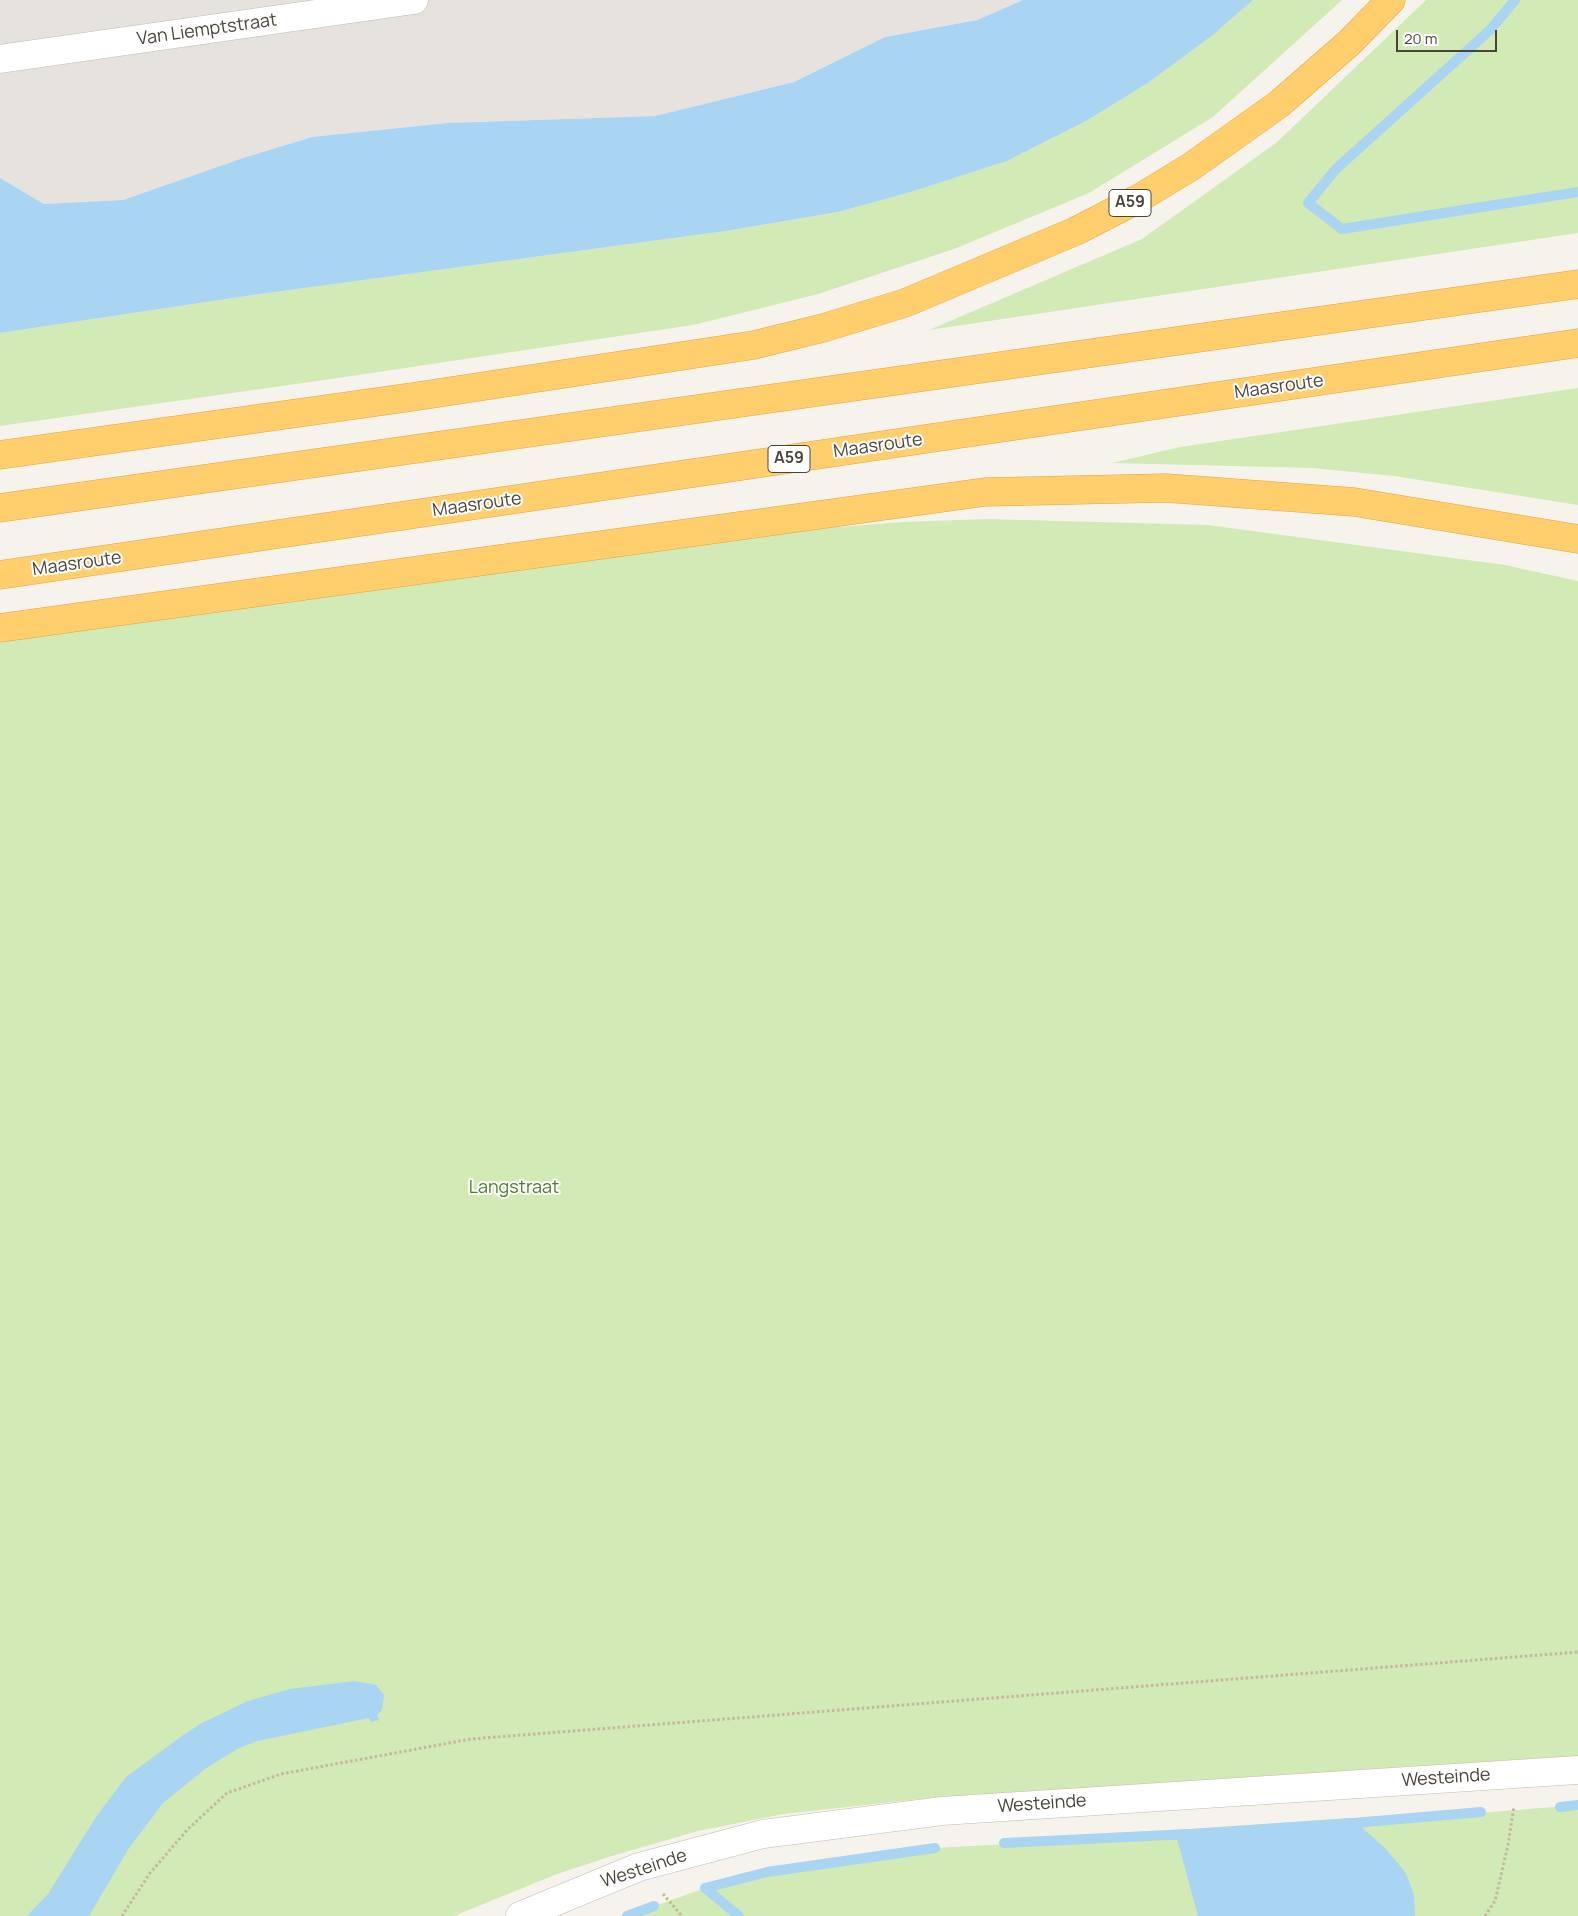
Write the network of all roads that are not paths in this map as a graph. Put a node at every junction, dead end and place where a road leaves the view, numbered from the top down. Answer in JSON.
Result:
{"nodes":[{"id":1,"x":414,"y":0,"type":"edge"},
{"id":2,"x":1391,"y":0,"type":"edge"},
{"id":3,"x":0,"y":60,"type":"edge"},
{"id":4,"x":1578,"y":284,"type":"edge"},
{"id":5,"x":1578,"y":343,"type":"edge"},
{"id":6,"x":0,"y":455,"type":"edge"},
{"id":7,"x":0,"y":508,"type":"edge"},
{"id":8,"x":1578,"y":539,"type":"edge"},
{"id":9,"x":0,"y":576,"type":"edge"},
{"id":10,"x":0,"y":628,"type":"edge"},
{"id":11,"x":1578,"y":1770,"type":"edge"},
{"id":12,"x":520,"y":1916,"type":"edge"}],
"edges":[{"from":1,"to":3,"type":"street","name":"Van Liemptstraat"},
{"from":2,"to":6,"type":"highway","number":"A59"},
{"from":4,"to":7,"type":"highway"},
{"from":5,"to":9,"type":"highway","name":"Maasroute","number":"A59"},
{"from":8,"to":10,"type":"highway"},
{"from":11,"to":12,"type":"street","name":"Westeinde"}]}
